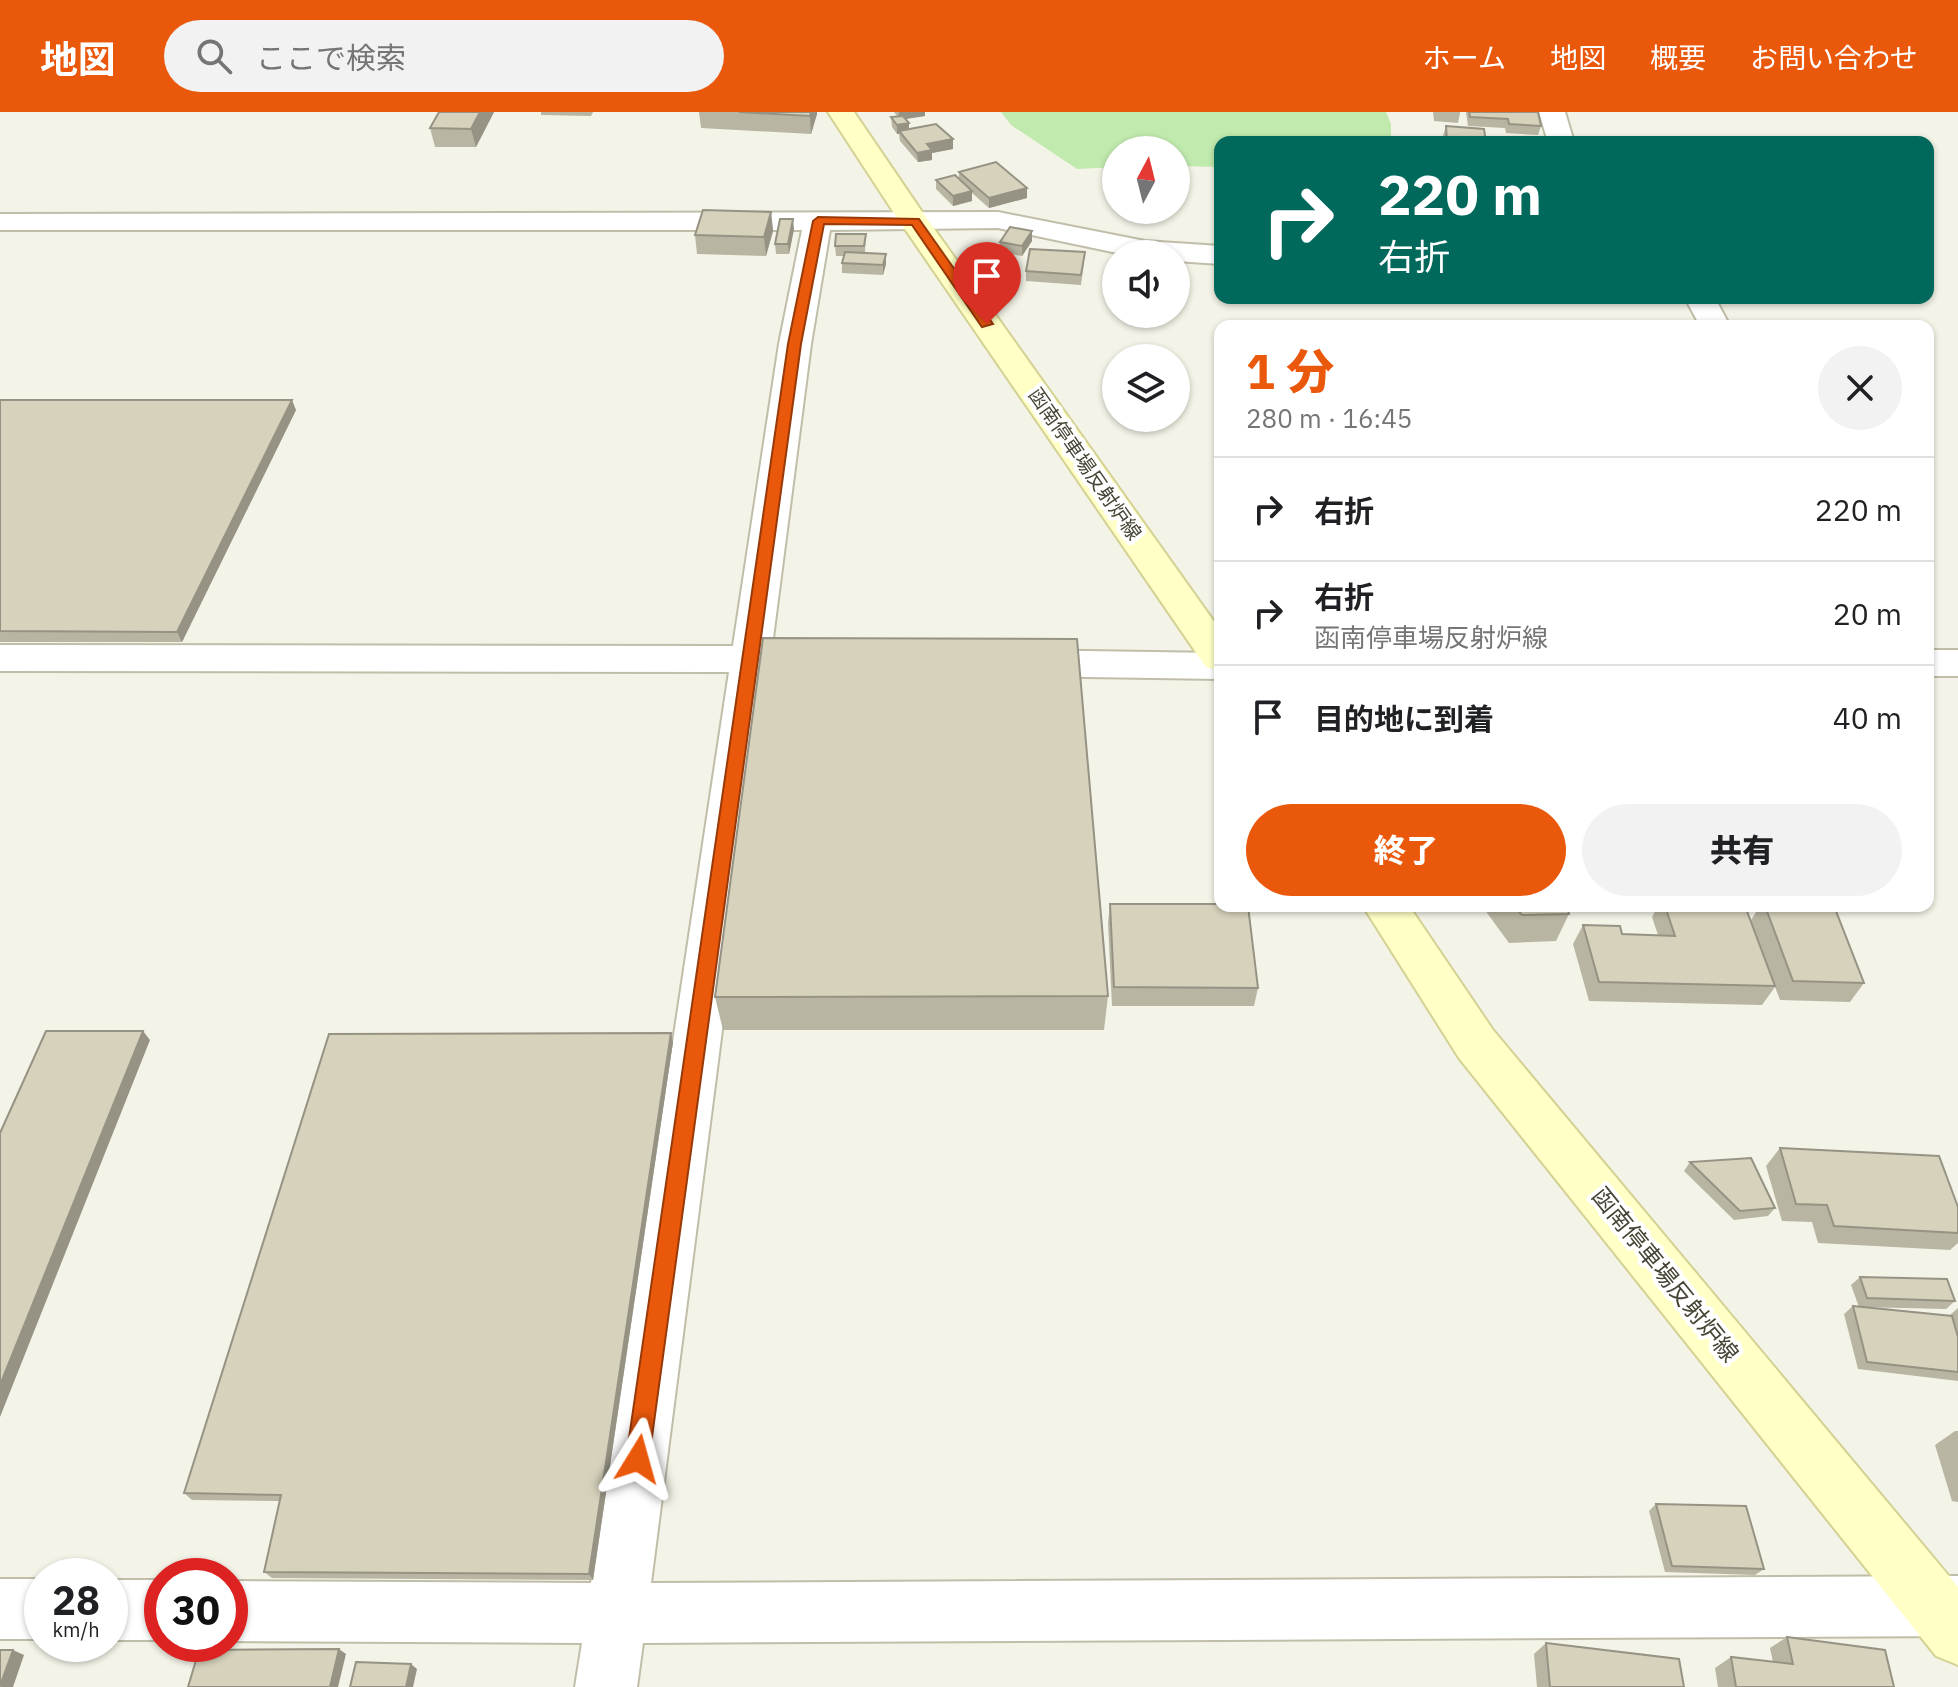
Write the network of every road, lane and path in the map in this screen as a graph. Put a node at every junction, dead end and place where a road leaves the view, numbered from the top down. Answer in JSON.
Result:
{"nodes":[{"id":1,"x":841,"y":112,"type":"edge"},
{"id":2,"x":1552,"y":112,"type":"edge"},
{"id":3,"x":1559,"y":136,"type":"edge"},
{"id":4,"x":907,"y":211,"type":"junction"},
{"id":5,"x":818,"y":221,"type":"junction"},
{"id":6,"x":0,"y":222,"type":"edge"},
{"id":7,"x":1214,"y":255,"type":"edge"},
{"id":8,"x":1214,"y":649,"type":"edge"},
{"id":9,"x":0,"y":658,"type":"edge"},
{"id":10,"x":751,"y":658,"type":"junction"},
{"id":11,"x":814,"y":659,"type":"edge"},
{"id":12,"x":986,"y":662,"type":"edge"},
{"id":13,"x":1934,"y":663,"type":"edge"},
{"id":14,"x":1958,"y":663,"type":"edge"},
{"id":15,"x":1214,"y":666,"type":"edge"},
{"id":16,"x":1389,"y":912,"type":"edge"},
{"id":17,"x":0,"y":1609,"type":"edge"},
{"id":18,"x":24,"y":1609,"type":"edge"},
{"id":19,"x":248,"y":1611,"type":"edge"},
{"id":20,"x":616,"y":1613,"type":"junction"},
{"id":21,"x":1950,"y":1615,"type":"edge"},
{"id":22,"x":606,"y":1687,"type":"edge"}],
"edges":[{"from":1,"to":4,"type":"main road","name":"函南停車場反射炉線"},
{"from":2,"to":3,"type":"street"},
{"from":4,"to":5,"type":"street"},
{"from":4,"to":7,"type":"street"},
{"from":4,"to":8,"type":"main road","name":"函南停車場反射炉線"},
{"from":5,"to":6,"type":"street"},
{"from":5,"to":10,"type":"street"},
{"from":9,"to":10,"type":"street"},
{"from":10,"to":11,"type":"street"},
{"from":10,"to":20,"type":"street"},
{"from":12,"to":15,"type":"street"},
{"from":13,"to":14,"type":"street"},
{"from":16,"to":21,"type":"main road","name":"函南停車場反射炉線"},
{"from":17,"to":18,"type":"street"},
{"from":19,"to":20,"type":"street"},
{"from":20,"to":21,"type":"street"},
{"from":20,"to":22,"type":"street"}]}
